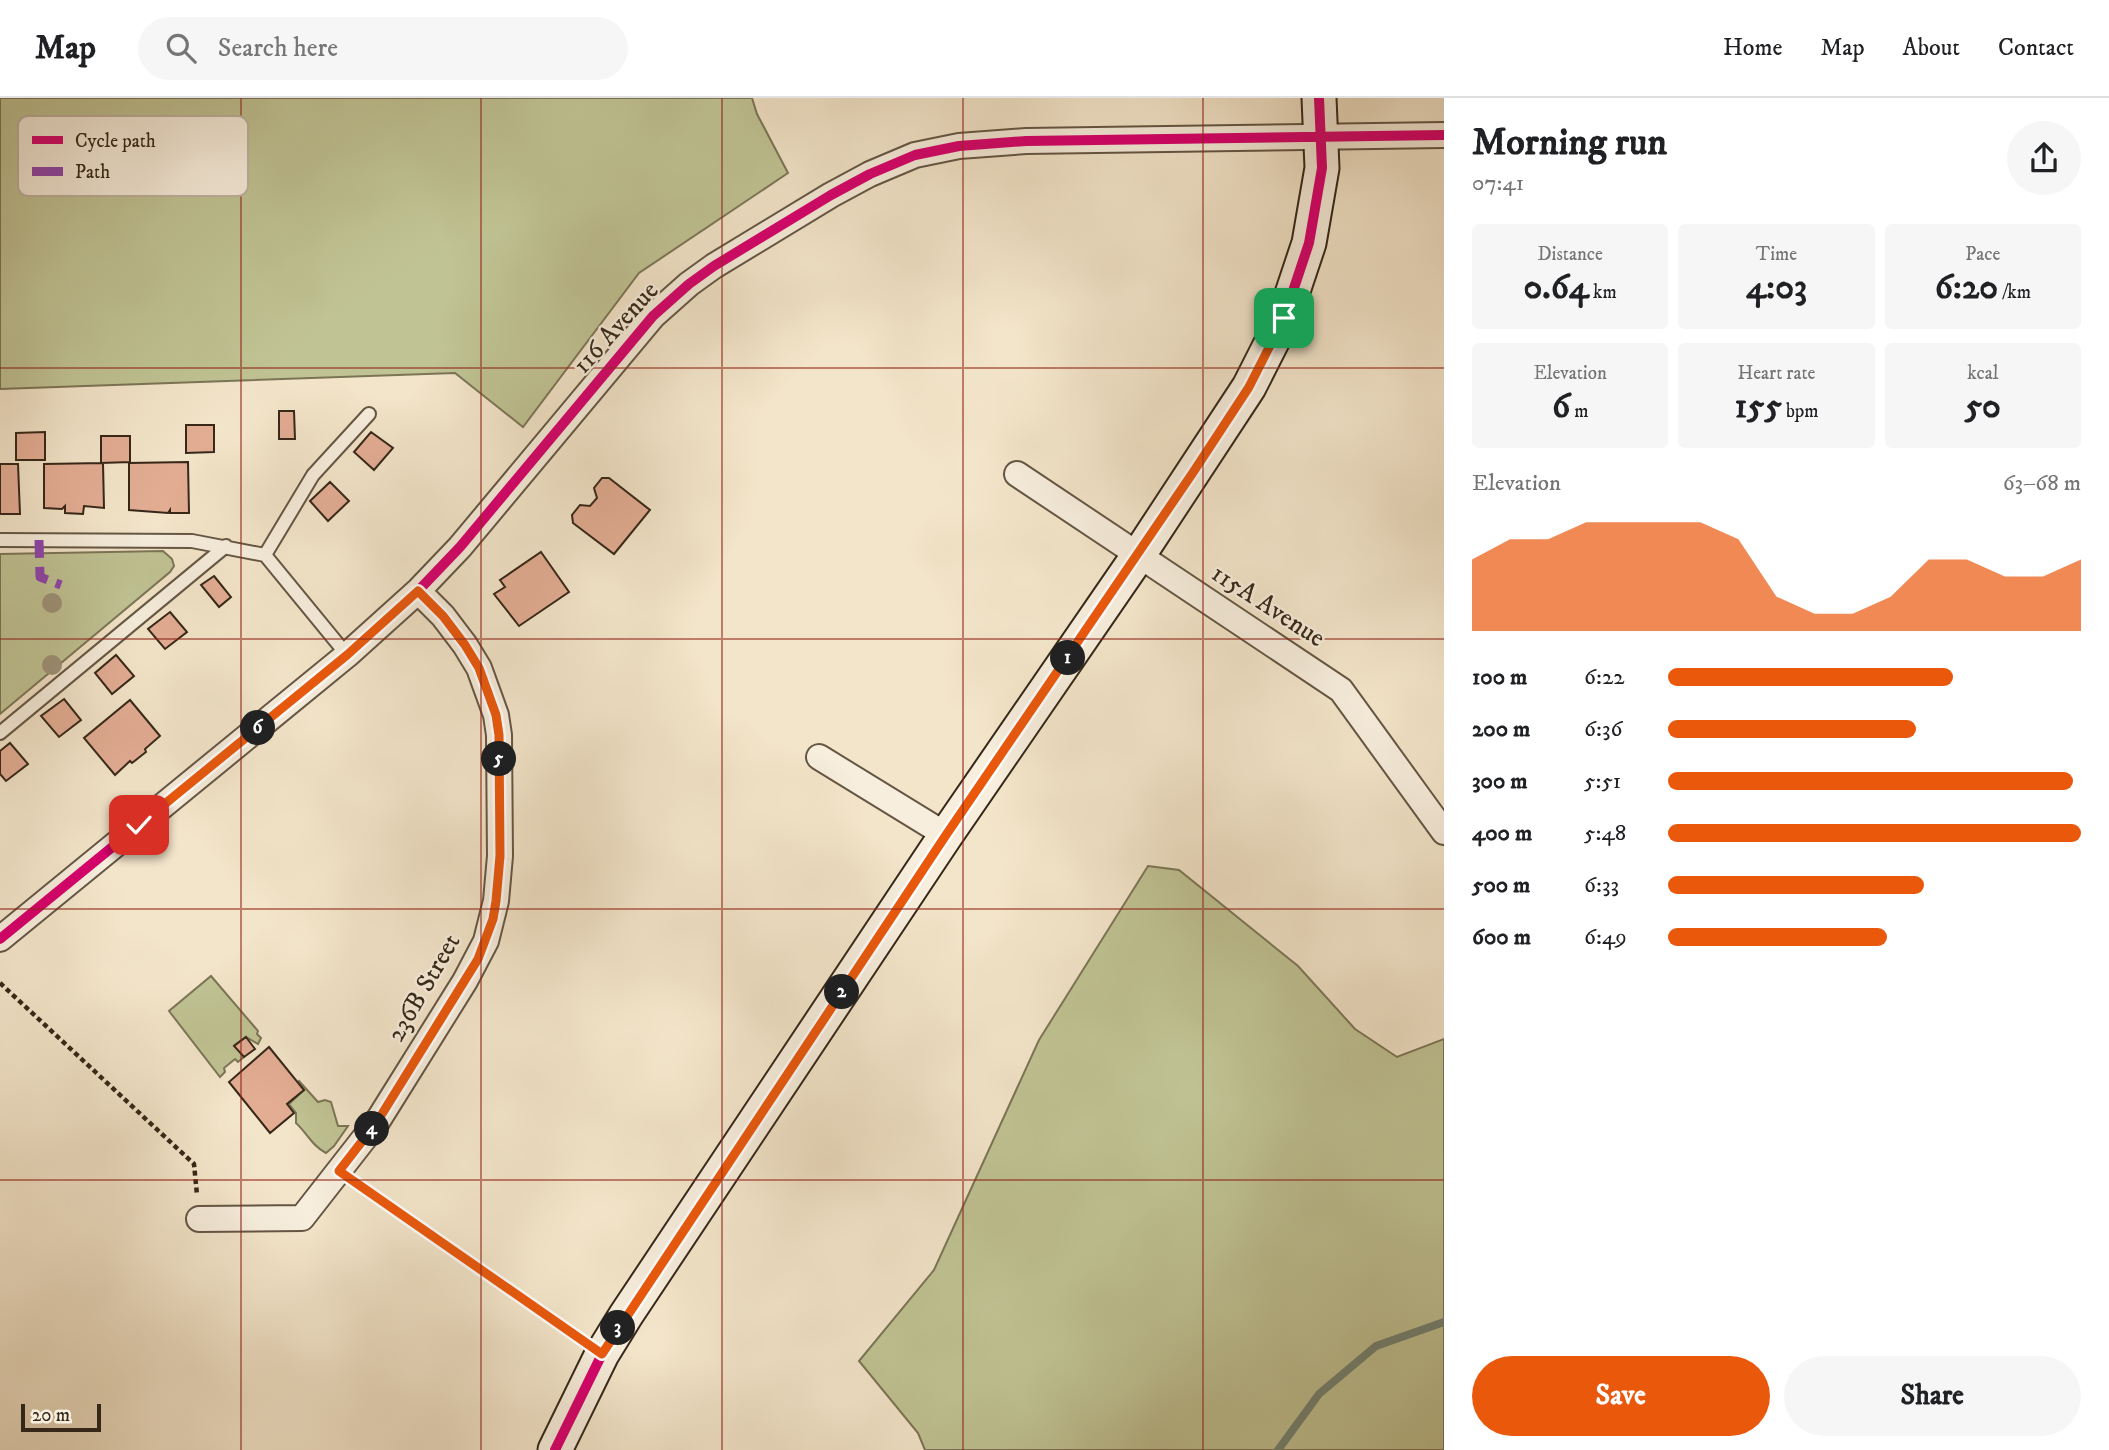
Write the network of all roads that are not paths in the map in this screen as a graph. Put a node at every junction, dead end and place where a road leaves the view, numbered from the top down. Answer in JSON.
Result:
{"nodes":[{"id":1,"x":1319,"y":98,"type":"edge"},
{"id":2,"x":1444,"y":135,"type":"edge"},
{"id":3,"x":1322,"y":137,"type":"junction"},
{"id":4,"x":369,"y":414,"type":"dead end"},
{"id":5,"x":1017,"y":474,"type":"dead end"},
{"id":6,"x":0,"y":540,"type":"edge"},
{"id":7,"x":226,"y":546,"type":"junction"},
{"id":8,"x":265,"y":555,"type":"junction"},
{"id":9,"x":1138,"y":556,"type":"junction"},
{"id":10,"x":418,"y":591,"type":"junction"},
{"id":11,"x":347,"y":655,"type":"junction"},
{"id":12,"x":0,"y":733,"type":"edge"},
{"id":13,"x":819,"y":757,"type":"dead end"},
{"id":14,"x":1444,"y":832,"type":"edge"},
{"id":15,"x":946,"y":835,"type":"junction"},
{"id":16,"x":0,"y":939,"type":"edge"},
{"id":17,"x":199,"y":1219,"type":"road end"},
{"id":18,"x":555,"y":1450,"type":"edge"}],
"edges":[{"from":1,"to":3,"type":"street"},
{"from":2,"to":3,"type":"street","name":"116 Avenue"},
{"from":3,"to":9,"type":"street"},
{"from":3,"to":10,"type":"street","name":"116 Avenue"},
{"from":4,"to":8,"type":"lane"},
{"from":5,"to":9,"type":"street","name":"115A Avenue"},
{"from":6,"to":7,"type":"lane"},
{"from":7,"to":8,"type":"lane"},
{"from":7,"to":12,"type":"lane"},
{"from":8,"to":11,"type":"lane"},
{"from":9,"to":14,"type":"street","name":"115A Avenue"},
{"from":9,"to":15,"type":"street"},
{"from":10,"to":11,"type":"street","name":"116 Avenue"},
{"from":10,"to":17,"type":"street","name":"236B Street"},
{"from":11,"to":16,"type":"street","name":"116 Avenue"},
{"from":13,"to":15,"type":"street"},
{"from":15,"to":18,"type":"street"}]}
